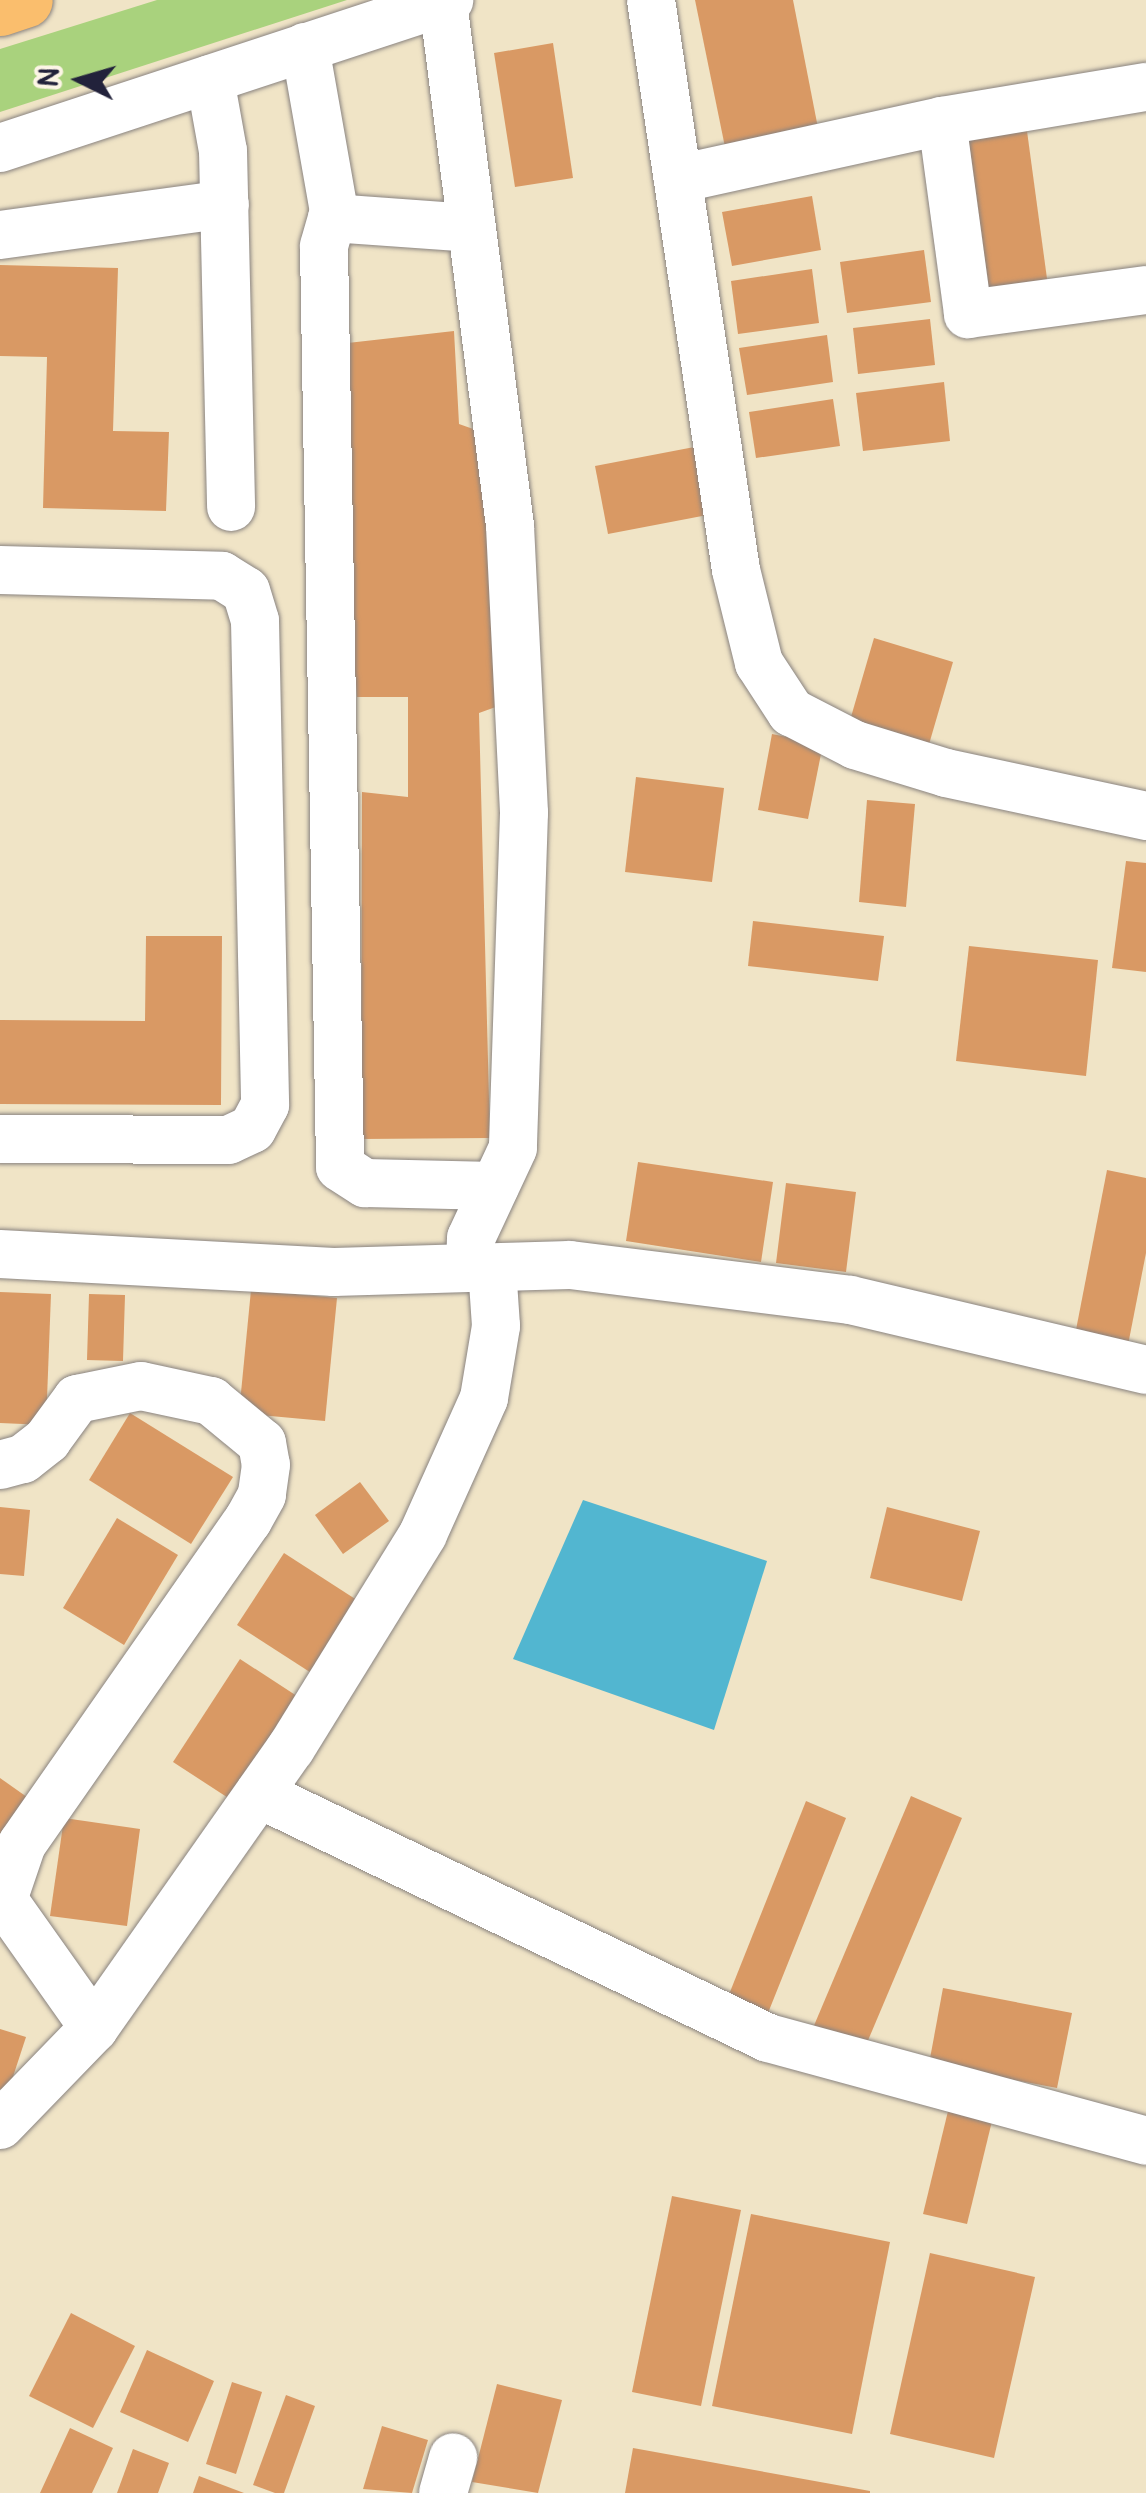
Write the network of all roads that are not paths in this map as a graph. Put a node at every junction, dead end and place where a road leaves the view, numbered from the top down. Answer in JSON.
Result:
{"nodes":[{"id":1,"x":25,"y":0,"type":"edge"},
{"id":2,"x":651,"y":0,"type":"edge"},
{"id":3,"x":446,"y":1,"type":"edge"},
{"id":4,"x":0,"y":8,"type":"edge"},
{"id":5,"x":305,"y":47,"type":"junction"},
{"id":6,"x":210,"y":79,"type":"junction"},
{"id":7,"x":1146,"y":86,"type":"edge"},
{"id":8,"x":942,"y":121,"type":"junction"},
{"id":9,"x":0,"y":148,"type":"edge"},
{"id":10,"x":678,"y":179,"type":"junction"},
{"id":11,"x":225,"y":204,"type":"junction"},
{"id":12,"x":332,"y":218,"type":"junction"},
{"id":13,"x":470,"y":228,"type":"junction"},
{"id":14,"x":0,"y":234,"type":"edge"},
{"id":15,"x":1146,"y":290,"type":"edge"},
{"id":16,"x":231,"y":507,"type":"dead end"},
{"id":17,"x":0,"y":570,"type":"edge"},
{"id":18,"x":1146,"y":816,"type":"edge"},
{"id":19,"x":0,"y":1139,"type":"edge"},
{"id":20,"x":496,"y":1186,"type":"junction"},
{"id":21,"x":0,"y":1254,"type":"edge"},
{"id":22,"x":481,"y":1268,"type":"junction"},
{"id":23,"x":1146,"y":1370,"type":"edge"},
{"id":24,"x":0,"y":1465,"type":"edge"},
{"id":25,"x":259,"y":1794,"type":"junction"},
{"id":26,"x":2,"y":1896,"type":"edge"},
{"id":27,"x":94,"y":2028,"type":"junction"},
{"id":28,"x":0,"y":2126,"type":"edge"},
{"id":29,"x":1146,"y":2141,"type":"edge"}],
"edges":[{"from":1,"to":4,"type":"main road"},
{"from":2,"to":10,"type":"street"},
{"from":3,"to":5,"type":"street"},
{"from":3,"to":13,"type":"street"},
{"from":5,"to":6,"type":"street"},
{"from":5,"to":12,"type":"street"},
{"from":6,"to":9,"type":"street"},
{"from":6,"to":11,"type":"street"},
{"from":7,"to":8,"type":"street"},
{"from":8,"to":10,"type":"street"},
{"from":8,"to":15,"type":"street"},
{"from":10,"to":18,"type":"street"},
{"from":11,"to":14,"type":"street"},
{"from":11,"to":16,"type":"street"},
{"from":12,"to":13,"type":"street"},
{"from":12,"to":20,"type":"street"},
{"from":13,"to":20,"type":"street"},
{"from":17,"to":19,"type":"street"},
{"from":20,"to":22,"type":"street"},
{"from":21,"to":22,"type":"street"},
{"from":22,"to":23,"type":"street"},
{"from":22,"to":25,"type":"street"},
{"from":24,"to":26,"type":"street"},
{"from":25,"to":27,"type":"street"},
{"from":25,"to":29,"type":"street"},
{"from":26,"to":27,"type":"street"},
{"from":27,"to":28,"type":"street"}]}
